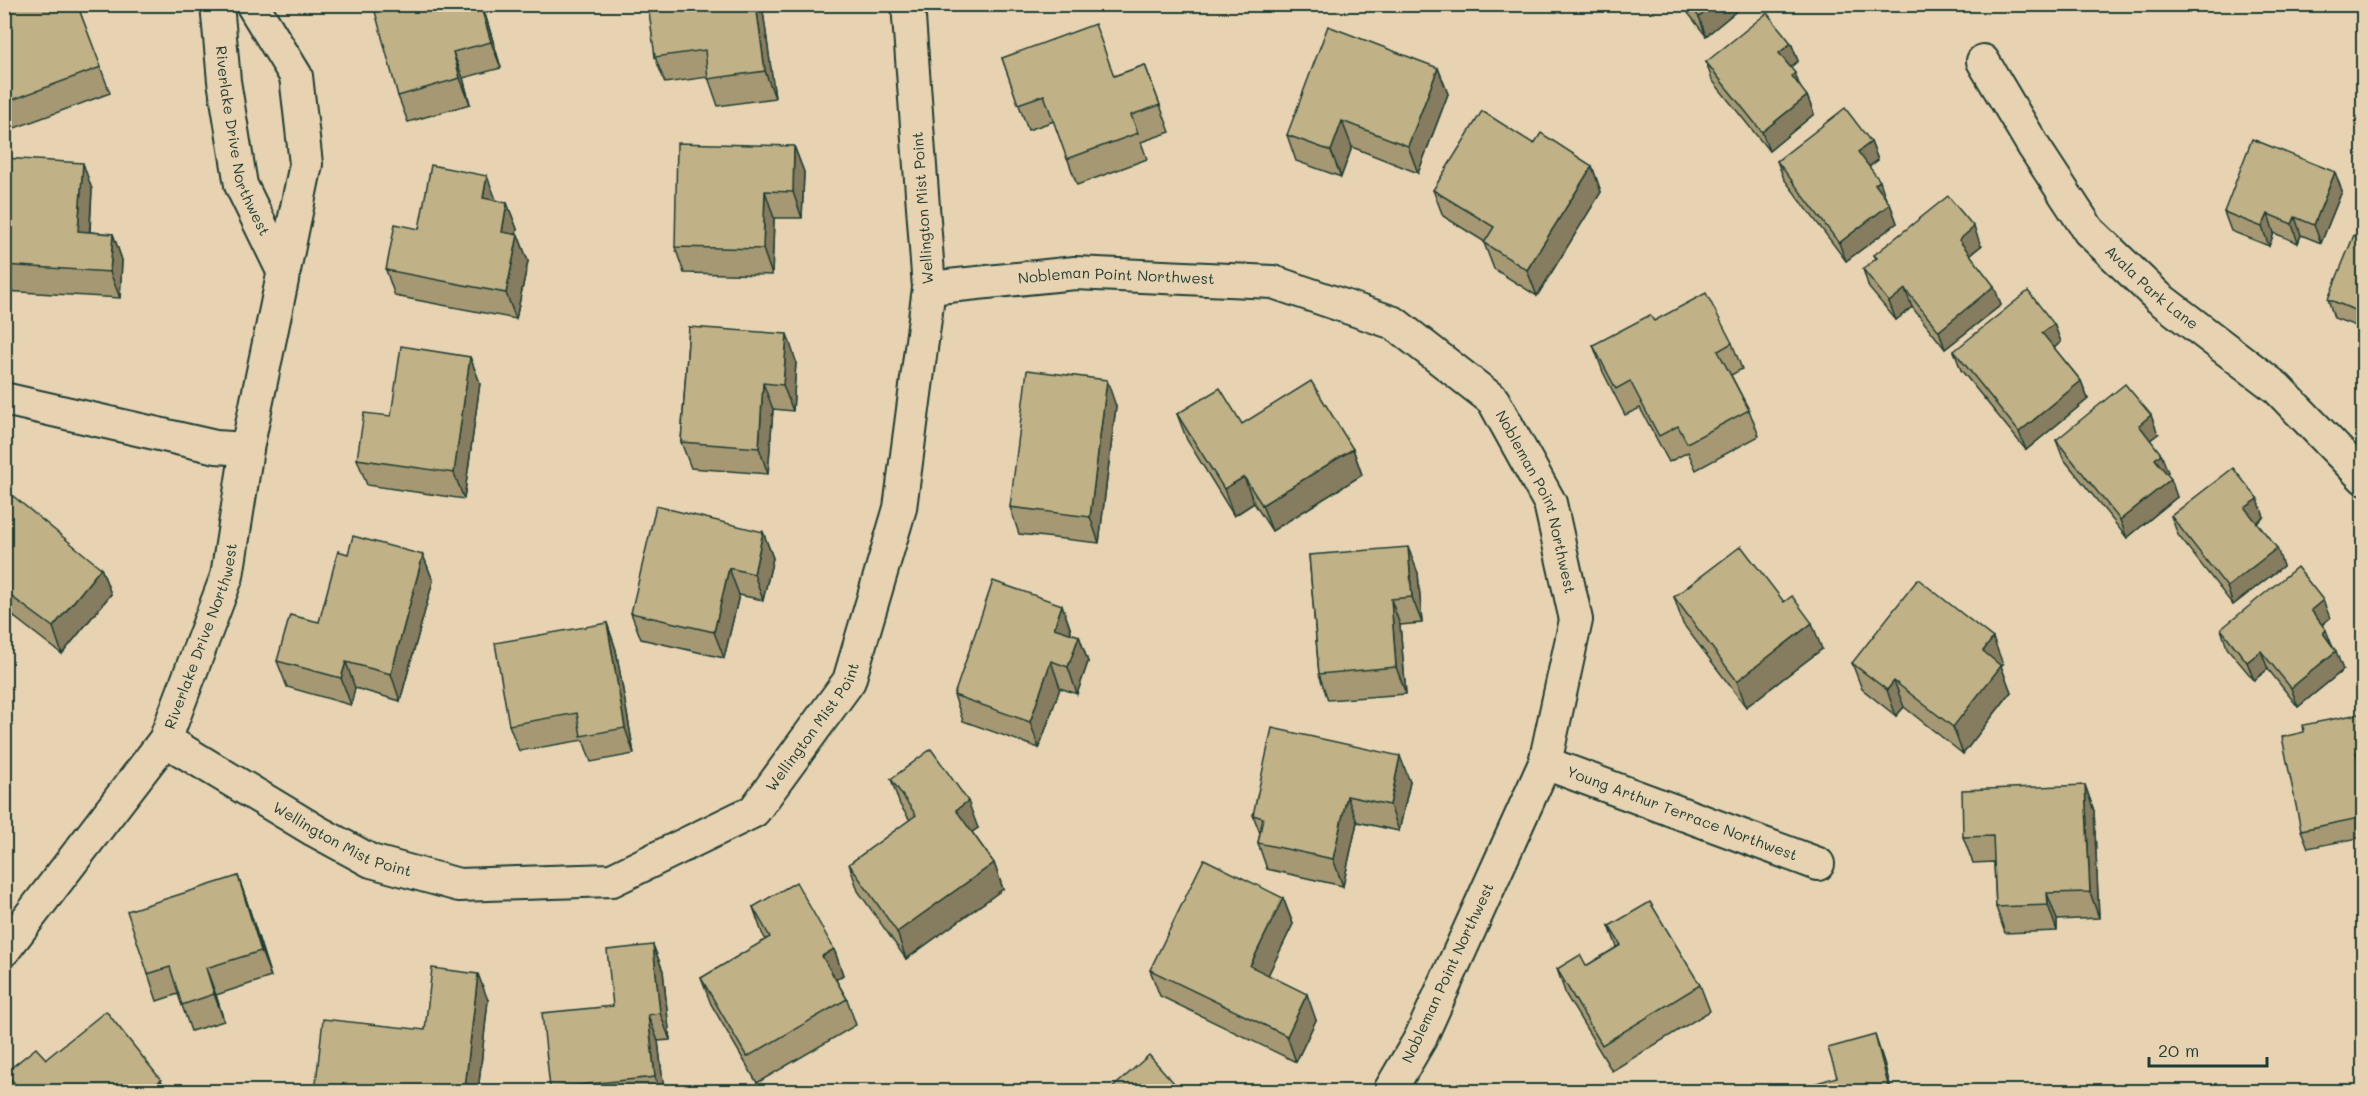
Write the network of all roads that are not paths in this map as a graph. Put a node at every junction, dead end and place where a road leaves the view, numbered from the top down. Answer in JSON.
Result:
{"nodes":[{"id":1,"x":216,"y":4,"type":"edge"},
{"id":2,"x":252,"y":4,"type":"edge"},
{"id":3,"x":908,"y":4,"type":"edge"},
{"id":4,"x":1983,"y":61,"type":"dead end"},
{"id":5,"x":283,"y":271,"type":"junction"},
{"id":6,"x":929,"y":288,"type":"junction"},
{"id":7,"x":4,"y":399,"type":"edge"},
{"id":8,"x":248,"y":449,"type":"junction"},
{"id":9,"x":2364,"y":478,"type":"edge"},
{"id":10,"x":165,"y":740,"type":"junction"},
{"id":11,"x":1545,"y":764,"type":"junction"},
{"id":12,"x":1818,"y":864,"type":"dead end"},
{"id":13,"x":4,"y":950,"type":"edge"},
{"id":14,"x":1389,"y":1092,"type":"edge"}],
"edges":[{"from":1,"to":5,"type":"street","name":"Riverlake Drive Northwest"},
{"from":2,"to":5,"type":"street","name":"Riverlake Drive Northwest"},
{"from":3,"to":6,"type":"street","name":"Wellington Mist Point"},
{"from":4,"to":9,"type":"street","name":"Avala Park Lane"},
{"from":5,"to":8,"type":"street","name":"Riverlake Drive Northwest"},
{"from":6,"to":10,"type":"street","name":"Wellington Mist Point"},
{"from":6,"to":11,"type":"street","name":"Nobleman Point Northwest"},
{"from":7,"to":8,"type":"street"},
{"from":8,"to":10,"type":"street","name":"Riverlake Drive Northwest"},
{"from":10,"to":13,"type":"street","name":"Riverlake Drive Northwest"},
{"from":11,"to":12,"type":"street","name":"Young Arthur Terrace Northwest"},
{"from":11,"to":14,"type":"street","name":"Nobleman Point Northwest"}]}
